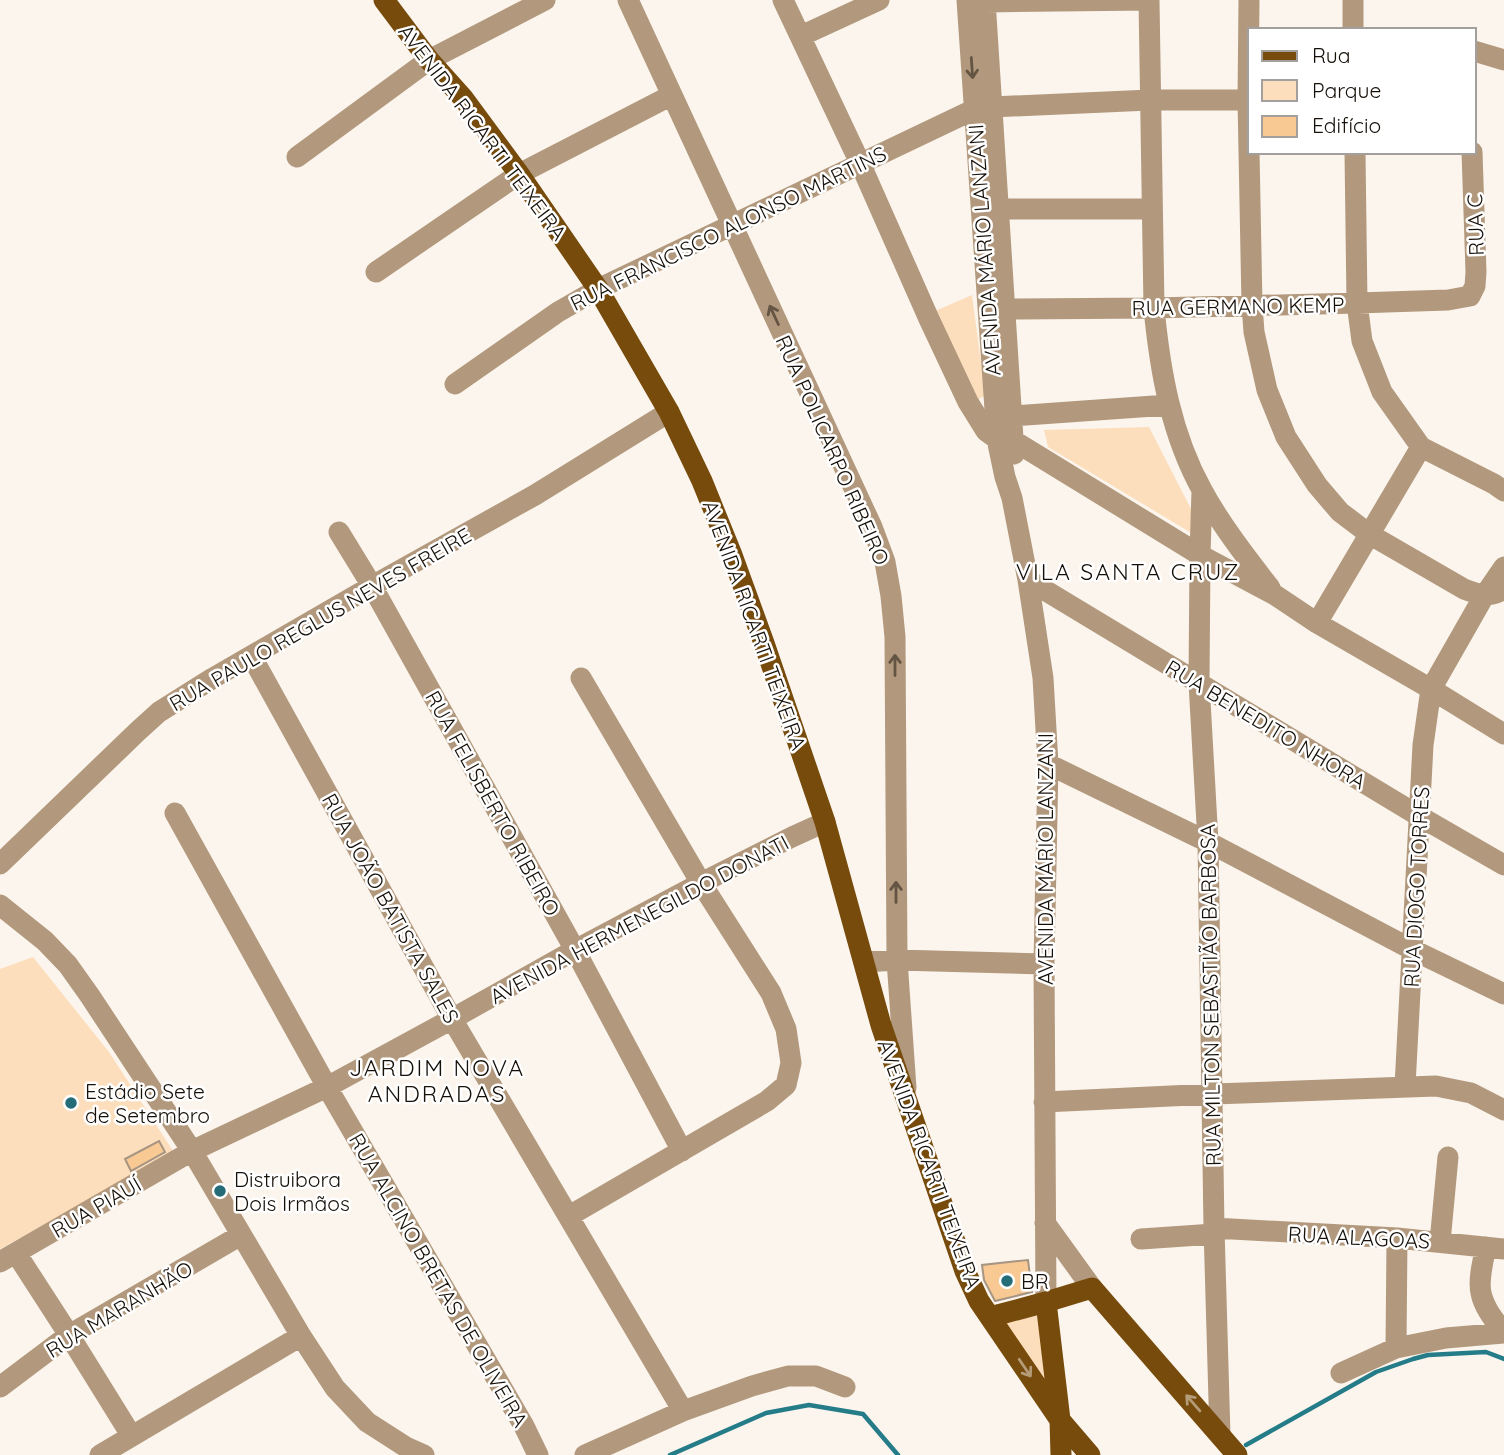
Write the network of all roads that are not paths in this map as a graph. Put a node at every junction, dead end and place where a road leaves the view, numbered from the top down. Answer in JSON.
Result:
{"nodes":[{"id":1,"x":384,"y":0,"type":"edge"},
{"id":2,"x":545,"y":0,"type":"edge"},
{"id":3,"x":628,"y":0,"type":"edge"},
{"id":4,"x":783,"y":0,"type":"edge"},
{"id":5,"x":879,"y":0,"type":"edge"},
{"id":6,"x":1149,"y":0,"type":"edge"},
{"id":7,"x":1249,"y":0,"type":"edge"},
{"id":8,"x":1353,"y":0,"type":"edge"},
{"id":9,"x":979,"y":1,"type":"edge"},
{"id":10,"x":1249,"y":28,"type":"edge"},
{"id":11,"x":1353,"y":28,"type":"edge"},
{"id":12,"x":801,"y":36,"type":"junction"},
{"id":13,"x":1476,"y":52,"type":"edge"},
{"id":14,"x":429,"y":60,"type":"junction"},
{"id":15,"x":1504,"y":61,"type":"edge"},
{"id":16,"x":672,"y":95,"type":"junction"},
{"id":17,"x":1150,"y":100,"type":"junction"},
{"id":18,"x":1248,"y":100,"type":"edge"},
{"id":19,"x":983,"y":108,"type":"junction"},
{"id":20,"x":1250,"y":154,"type":"edge"},
{"id":21,"x":1355,"y":154,"type":"edge"},
{"id":22,"x":1472,"y":154,"type":"edge"},
{"id":23,"x":297,"y":157,"type":"dead end"},
{"id":24,"x":860,"y":163,"type":"junction"},
{"id":25,"x":519,"y":174,"type":"junction"},
{"id":26,"x":999,"y":209,"type":"junction"},
{"id":27,"x":1152,"y":209,"type":"junction"},
{"id":28,"x":732,"y":224,"type":"junction"},
{"id":29,"x":376,"y":272,"type":"dead end"},
{"id":30,"x":598,"y":289,"type":"junction"},
{"id":31,"x":1469,"y":296,"type":"joint"},
{"id":32,"x":1357,"y":303,"type":"junction"},
{"id":33,"x":1252,"y":305,"type":"junction"},
{"id":34,"x":1154,"y":308,"type":"junction"},
{"id":35,"x":1005,"y":309,"type":"junction"},
{"id":36,"x":455,"y":384,"type":"dead end"},
{"id":37,"x":968,"y":402,"type":"junction"},
{"id":38,"x":1168,"y":405,"type":"junction"},
{"id":39,"x":669,"y":412,"type":"junction"},
{"id":40,"x":1004,"y":417,"type":"junction"},
{"id":41,"x":1006,"y":440,"type":"junction"},
{"id":42,"x":1421,"y":447,"type":"junction"},
{"id":43,"x":1202,"y":490,"type":"junction"},
{"id":44,"x":1504,"y":491,"type":"edge"},
{"id":45,"x":339,"y":532,"type":"dead end"},
{"id":46,"x":1369,"y":534,"type":"junction"},
{"id":47,"x":1199,"y":555,"type":"junction"},
{"id":48,"x":1504,"y":567,"type":"edge"},
{"id":49,"x":1028,"y":580,"type":"junction"},
{"id":50,"x":372,"y":586,"type":"junction"},
{"id":51,"x":1494,"y":593,"type":"edge"},
{"id":52,"x":1275,"y":595,"type":"junction"},
{"id":53,"x":1317,"y":623,"type":"junction"},
{"id":54,"x":252,"y":657,"type":"junction"},
{"id":55,"x":581,"y":678,"type":"dead end"},
{"id":56,"x":1199,"y":683,"type":"junction"},
{"id":57,"x":1431,"y":689,"type":"junction"},
{"id":58,"x":1504,"y":734,"type":"edge"},
{"id":59,"x":1048,"y":764,"type":"junction"},
{"id":60,"x":175,"y":813,"type":"dead end"},
{"id":61,"x":1419,"y":817,"type":"junction"},
{"id":62,"x":825,"y":822,"type":"junction"},
{"id":63,"x":1208,"y":842,"type":"junction"},
{"id":64,"x":0,"y":864,"type":"edge"},
{"id":65,"x":1504,"y":865,"type":"edge"},
{"id":66,"x":701,"y":883,"type":"junction"},
{"id":67,"x":1,"y":908,"type":"edge"},
{"id":68,"x":575,"y":950,"type":"junction"},
{"id":69,"x":1413,"y":950,"type":"junction"},
{"id":70,"x":897,"y":960,"type":"junction"},
{"id":71,"x":864,"y":962,"type":"junction"},
{"id":72,"x":1044,"y":964,"type":"junction"},
{"id":73,"x":1504,"y":994,"type":"edge"},
{"id":74,"x":452,"y":1019,"type":"junction"},
{"id":75,"x":1405,"y":1086,"type":"junction"},
{"id":76,"x":327,"y":1087,"type":"junction"},
{"id":77,"x":1213,"y":1094,"type":"junction"},
{"id":78,"x":907,"y":1100,"type":"junction"},
{"id":79,"x":1044,"y":1102,"type":"junction"},
{"id":80,"x":1504,"y":1110,"type":"edge"},
{"id":81,"x":192,"y":1151,"type":"junction"},
{"id":82,"x":682,"y":1151,"type":"junction"},
{"id":83,"x":1448,"y":1157,"type":"dead end"},
{"id":84,"x":569,"y":1216,"type":"junction"},
{"id":85,"x":1045,"y":1223,"type":"junction"},
{"id":86,"x":1214,"y":1231,"type":"junction"},
{"id":87,"x":241,"y":1235,"type":"junction"},
{"id":88,"x":1397,"y":1238,"type":"junction"},
{"id":89,"x":1141,"y":1239,"type":"dead end"},
{"id":90,"x":1440,"y":1242,"type":"junction"},
{"id":91,"x":1495,"y":1248,"type":"edge"},
{"id":92,"x":8,"y":1258,"type":"edge"},
{"id":93,"x":1092,"y":1288,"type":"junction"},
{"id":94,"x":1046,"y":1302,"type":"junction"},
{"id":95,"x":990,"y":1317,"type":"junction"},
{"id":96,"x":69,"y":1335,"type":"junction"},
{"id":97,"x":301,"y":1336,"type":"junction"},
{"id":98,"x":1396,"y":1348,"type":"junction"},
{"id":99,"x":1341,"y":1373,"type":"dead end"},
{"id":100,"x":0,"y":1387,"type":"edge"},
{"id":101,"x":845,"y":1387,"type":"dead end"},
{"id":102,"x":683,"y":1411,"type":"junction"},
{"id":103,"x":1060,"y":1420,"type":"junction"},
{"id":104,"x":131,"y":1435,"type":"junction"},
{"id":105,"x":1220,"y":1435,"type":"junction"},
{"id":106,"x":100,"y":1455,"type":"edge"},
{"id":107,"x":424,"y":1455,"type":"edge"},
{"id":108,"x":538,"y":1455,"type":"edge"},
{"id":109,"x":584,"y":1455,"type":"edge"},
{"id":110,"x":1061,"y":1455,"type":"edge"},
{"id":111,"x":1090,"y":1455,"type":"edge"},
{"id":112,"x":1237,"y":1455,"type":"edge"}],
"edges":[{"from":1,"to":14,"type":"main road","name":"AVENIDA RICARTI TEIXEIRA"},
{"from":2,"to":14,"type":"street"},
{"from":3,"to":16,"type":"street","name":"RUA POLICARPO RIBEIRO"},
{"from":4,"to":12,"type":"street"},
{"from":5,"to":12,"type":"street"},
{"from":6,"to":9,"type":"street"},
{"from":6,"to":17,"type":"street"},
{"from":7,"to":10,"type":"street"},
{"from":8,"to":11,"type":"street"},
{"from":9,"to":19,"type":"street","name":"AVENIDA MÁRIO LANZANI"},
{"from":12,"to":24,"type":"street"},
{"from":13,"to":15,"type":"street"},
{"from":14,"to":23,"type":"street"},
{"from":14,"to":25,"type":"main road","name":"AVENIDA RICARTI TEIXEIRA"},
{"from":16,"to":25,"type":"street"},
{"from":16,"to":28,"type":"street","name":"RUA POLICARPO RIBEIRO"},
{"from":17,"to":18,"type":"street"},
{"from":17,"to":19,"type":"street"},
{"from":17,"to":27,"type":"street"},
{"from":19,"to":24,"type":"street","name":"RUA FRANCISCO ALONSO MARTINS"},
{"from":19,"to":26,"type":"street","name":"AVENIDA MÁRIO LANZANI"},
{"from":19,"to":40,"type":"street","name":"AVENIDA MÁRIO LANZANI"},
{"from":20,"to":33,"type":"street"},
{"from":21,"to":32,"type":"street"},
{"from":22,"to":31,"type":"street","name":"RUA C"},
{"from":24,"to":28,"type":"street","name":"RUA FRANCISCO ALONSO MARTINS"},
{"from":24,"to":37,"type":"street"},
{"from":25,"to":29,"type":"street"},
{"from":25,"to":30,"type":"main road","name":"AVENIDA RICARTI TEIXEIRA"},
{"from":26,"to":27,"type":"street"},
{"from":26,"to":35,"type":"street","name":"AVENIDA MÁRIO LANZANI"},
{"from":27,"to":34,"type":"street"},
{"from":28,"to":30,"type":"street","name":"RUA FRANCISCO ALONSO MARTINS"},
{"from":70,"to":28,"type":"street","name":"RUA POLICARPO RIBEIRO","one_way":true},
{"from":30,"to":36,"type":"street","name":"RUA FRANCISCO ALONSO MARTINS"},
{"from":30,"to":39,"type":"main road","name":"AVENIDA RICARTI TEIXEIRA"},
{"from":31,"to":32,"type":"street","name":"RUA GERMANO KEMP"},
{"from":32,"to":33,"type":"street","name":"RUA GERMANO KEMP"},
{"from":32,"to":42,"type":"street"},
{"from":33,"to":34,"type":"street","name":"RUA GERMANO KEMP"},
{"from":33,"to":46,"type":"street"},
{"from":34,"to":35,"type":"street","name":"RUA GERMANO KEMP"},
{"from":34,"to":38,"type":"street"},
{"from":35,"to":40,"type":"street","name":"AVENIDA MÁRIO LANZANI"},
{"from":37,"to":40,"type":"street"},
{"from":37,"to":41,"type":"street"},
{"from":38,"to":40,"type":"street"},
{"from":38,"to":43,"type":"street"},
{"from":39,"to":50,"type":"street","name":"RUA PAULO REGLUS NEVES FREIRE"},
{"from":39,"to":62,"type":"main road","name":"AVENIDA RICARTI TEIXEIRA"},
{"from":40,"to":41,"type":"street","name":"AVENIDA MÁRIO LANZANI"},
{"from":41,"to":47,"type":"street"},
{"from":41,"to":49,"type":"street","name":"AVENIDA MÁRIO LANZANI"},
{"from":42,"to":44,"type":"street"},
{"from":42,"to":46,"type":"street"},
{"from":43,"to":47,"type":"street","name":"RUA MILTON SEBASTIÃO BARBOSA"},
{"from":43,"to":52,"type":"street"},
{"from":45,"to":50,"type":"street","name":"RUA FELISBERTO RIBEIRO"},
{"from":46,"to":51,"type":"street"},
{"from":46,"to":53,"type":"street"},
{"from":47,"to":52,"type":"street"},
{"from":47,"to":56,"type":"street","name":"RUA MILTON SEBASTIÃO BARBOSA"},
{"from":48,"to":51,"type":"street"},
{"from":49,"to":56,"type":"street","name":"RUA BENEDITO NHORA"},
{"from":49,"to":59,"type":"street","name":"AVENIDA MÁRIO LANZANI"},
{"from":50,"to":54,"type":"street","name":"RUA PAULO REGLUS NEVES FREIRE"},
{"from":50,"to":68,"type":"street","name":"RUA FELISBERTO RIBEIRO"},
{"from":51,"to":57,"type":"street"},
{"from":52,"to":53,"type":"street"},
{"from":53,"to":57,"type":"street"},
{"from":54,"to":64,"type":"street","name":"RUA PAULO REGLUS NEVES FREIRE"},
{"from":54,"to":74,"type":"street","name":"RUA JOÃO BATISTA SALES"},
{"from":55,"to":66,"type":"street"},
{"from":56,"to":61,"type":"street","name":"RUA BENEDITO NHORA"},
{"from":56,"to":63,"type":"street","name":"RUA MILTON SEBASTIÃO BARBOSA"},
{"from":57,"to":58,"type":"street"},
{"from":57,"to":61,"type":"street","name":"RUA DIOGO TORRES"},
{"from":59,"to":63,"type":"street"},
{"from":59,"to":72,"type":"street","name":"AVENIDA MÁRIO LANZANI"},
{"from":60,"to":76,"type":"street","name":"RUA ALCINO BRETAS DE OLIVEIRA"},
{"from":61,"to":65,"type":"street","name":"RUA BENEDITO NHORA"},
{"from":61,"to":69,"type":"street","name":"RUA DIOGO TORRES"},
{"from":62,"to":66,"type":"street","name":"AVENIDA HERMENEGILDO DONATI"},
{"from":62,"to":71,"type":"main road","name":"AVENIDA RICARTI TEIXEIRA"},
{"from":63,"to":69,"type":"street"},
{"from":63,"to":77,"type":"street","name":"RUA MILTON SEBASTIÃO BARBOSA"},
{"from":66,"to":68,"type":"street","name":"AVENIDA HERMENEGILDO DONATI"},
{"from":66,"to":82,"type":"street"},
{"from":67,"to":81,"type":"street"},
{"from":68,"to":74,"type":"street","name":"AVENIDA HERMENEGILDO DONATI"},
{"from":68,"to":82,"type":"street","name":"RUA FELISBERTO RIBEIRO"},
{"from":69,"to":73,"type":"street"},
{"from":69,"to":75,"type":"street","name":"RUA DIOGO TORRES"},
{"from":70,"to":71,"type":"street"},
{"from":70,"to":72,"type":"street"},
{"from":70,"to":78,"type":"street","name":"RUA POLICARPO RIBEIRO"},
{"from":71,"to":78,"type":"main road","name":"AVENIDA RICARTI TEIXEIRA"},
{"from":72,"to":79,"type":"street","name":"AVENIDA MÁRIO LANZANI"},
{"from":74,"to":76,"type":"street","name":"AVENIDA HERMENEGILDO DONATI"},
{"from":74,"to":84,"type":"street","name":"RUA JOÃO BATISTA SALES"},
{"from":75,"to":77,"type":"street"},
{"from":75,"to":80,"type":"street"},
{"from":76,"to":81,"type":"street","name":"AVENIDA HERMENEGILDO DONATI"},
{"from":76,"to":108,"type":"street","name":"RUA ALCINO BRETAS DE OLIVEIRA"},
{"from":77,"to":79,"type":"street"},
{"from":77,"to":86,"type":"street","name":"RUA MILTON SEBASTIÃO BARBOSA"},
{"from":78,"to":95,"type":"main road","name":"AVENIDA RICARTI TEIXEIRA"},
{"from":79,"to":85,"type":"street","name":"AVENIDA MÁRIO LANZANI"},
{"from":81,"to":87,"type":"street"},
{"from":81,"to":92,"type":"street","name":"RUA PIAUÍ"},
{"from":82,"to":84,"type":"street"},
{"from":83,"to":90,"type":"street"},
{"from":84,"to":102,"type":"street","name":"RUA JOÃO BATISTA SALES"},
{"from":85,"to":93,"type":"street"},
{"from":85,"to":94,"type":"street","name":"AVENIDA MÁRIO LANZANI"},
{"from":86,"to":88,"type":"street","name":"RUA ALAGOAS"},
{"from":86,"to":89,"type":"street","name":"RUA ALAGOAS"},
{"from":86,"to":105,"type":"street","name":"RUA MILTON SEBASTIÃO BARBOSA"},
{"from":87,"to":96,"type":"street","name":"RUA MARANHÃO"},
{"from":87,"to":97,"type":"street"},
{"from":88,"to":90,"type":"street","name":"RUA ALAGOAS"},
{"from":88,"to":98,"type":"street"},
{"from":90,"to":91,"type":"street","name":"RUA ALAGOAS"},
{"from":91,"to":98,"type":"street"},
{"from":92,"to":96,"type":"street"},
{"from":93,"to":94,"type":"main road"},
{"from":105,"to":93,"type":"main road","one_way":true},
{"from":94,"to":95,"type":"main road"},
{"from":94,"to":103,"type":"main road"},
{"from":95,"to":103,"type":"main road","name":"AVENIDA RICARTI TEIXEIRA","one_way":true},
{"from":96,"to":100,"type":"street","name":"RUA MARANHÃO"},
{"from":96,"to":104,"type":"street"},
{"from":97,"to":104,"type":"street"},
{"from":97,"to":107,"type":"street"},
{"from":98,"to":99,"type":"street"},
{"from":101,"to":102,"type":"street"},
{"from":102,"to":109,"type":"street"},
{"from":103,"to":110,"type":"main road"},
{"from":103,"to":111,"type":"main road","name":"AVENIDA RICARTI TEIXEIRA"},
{"from":104,"to":106,"type":"street"},
{"from":105,"to":112,"type":"main road"}]}
